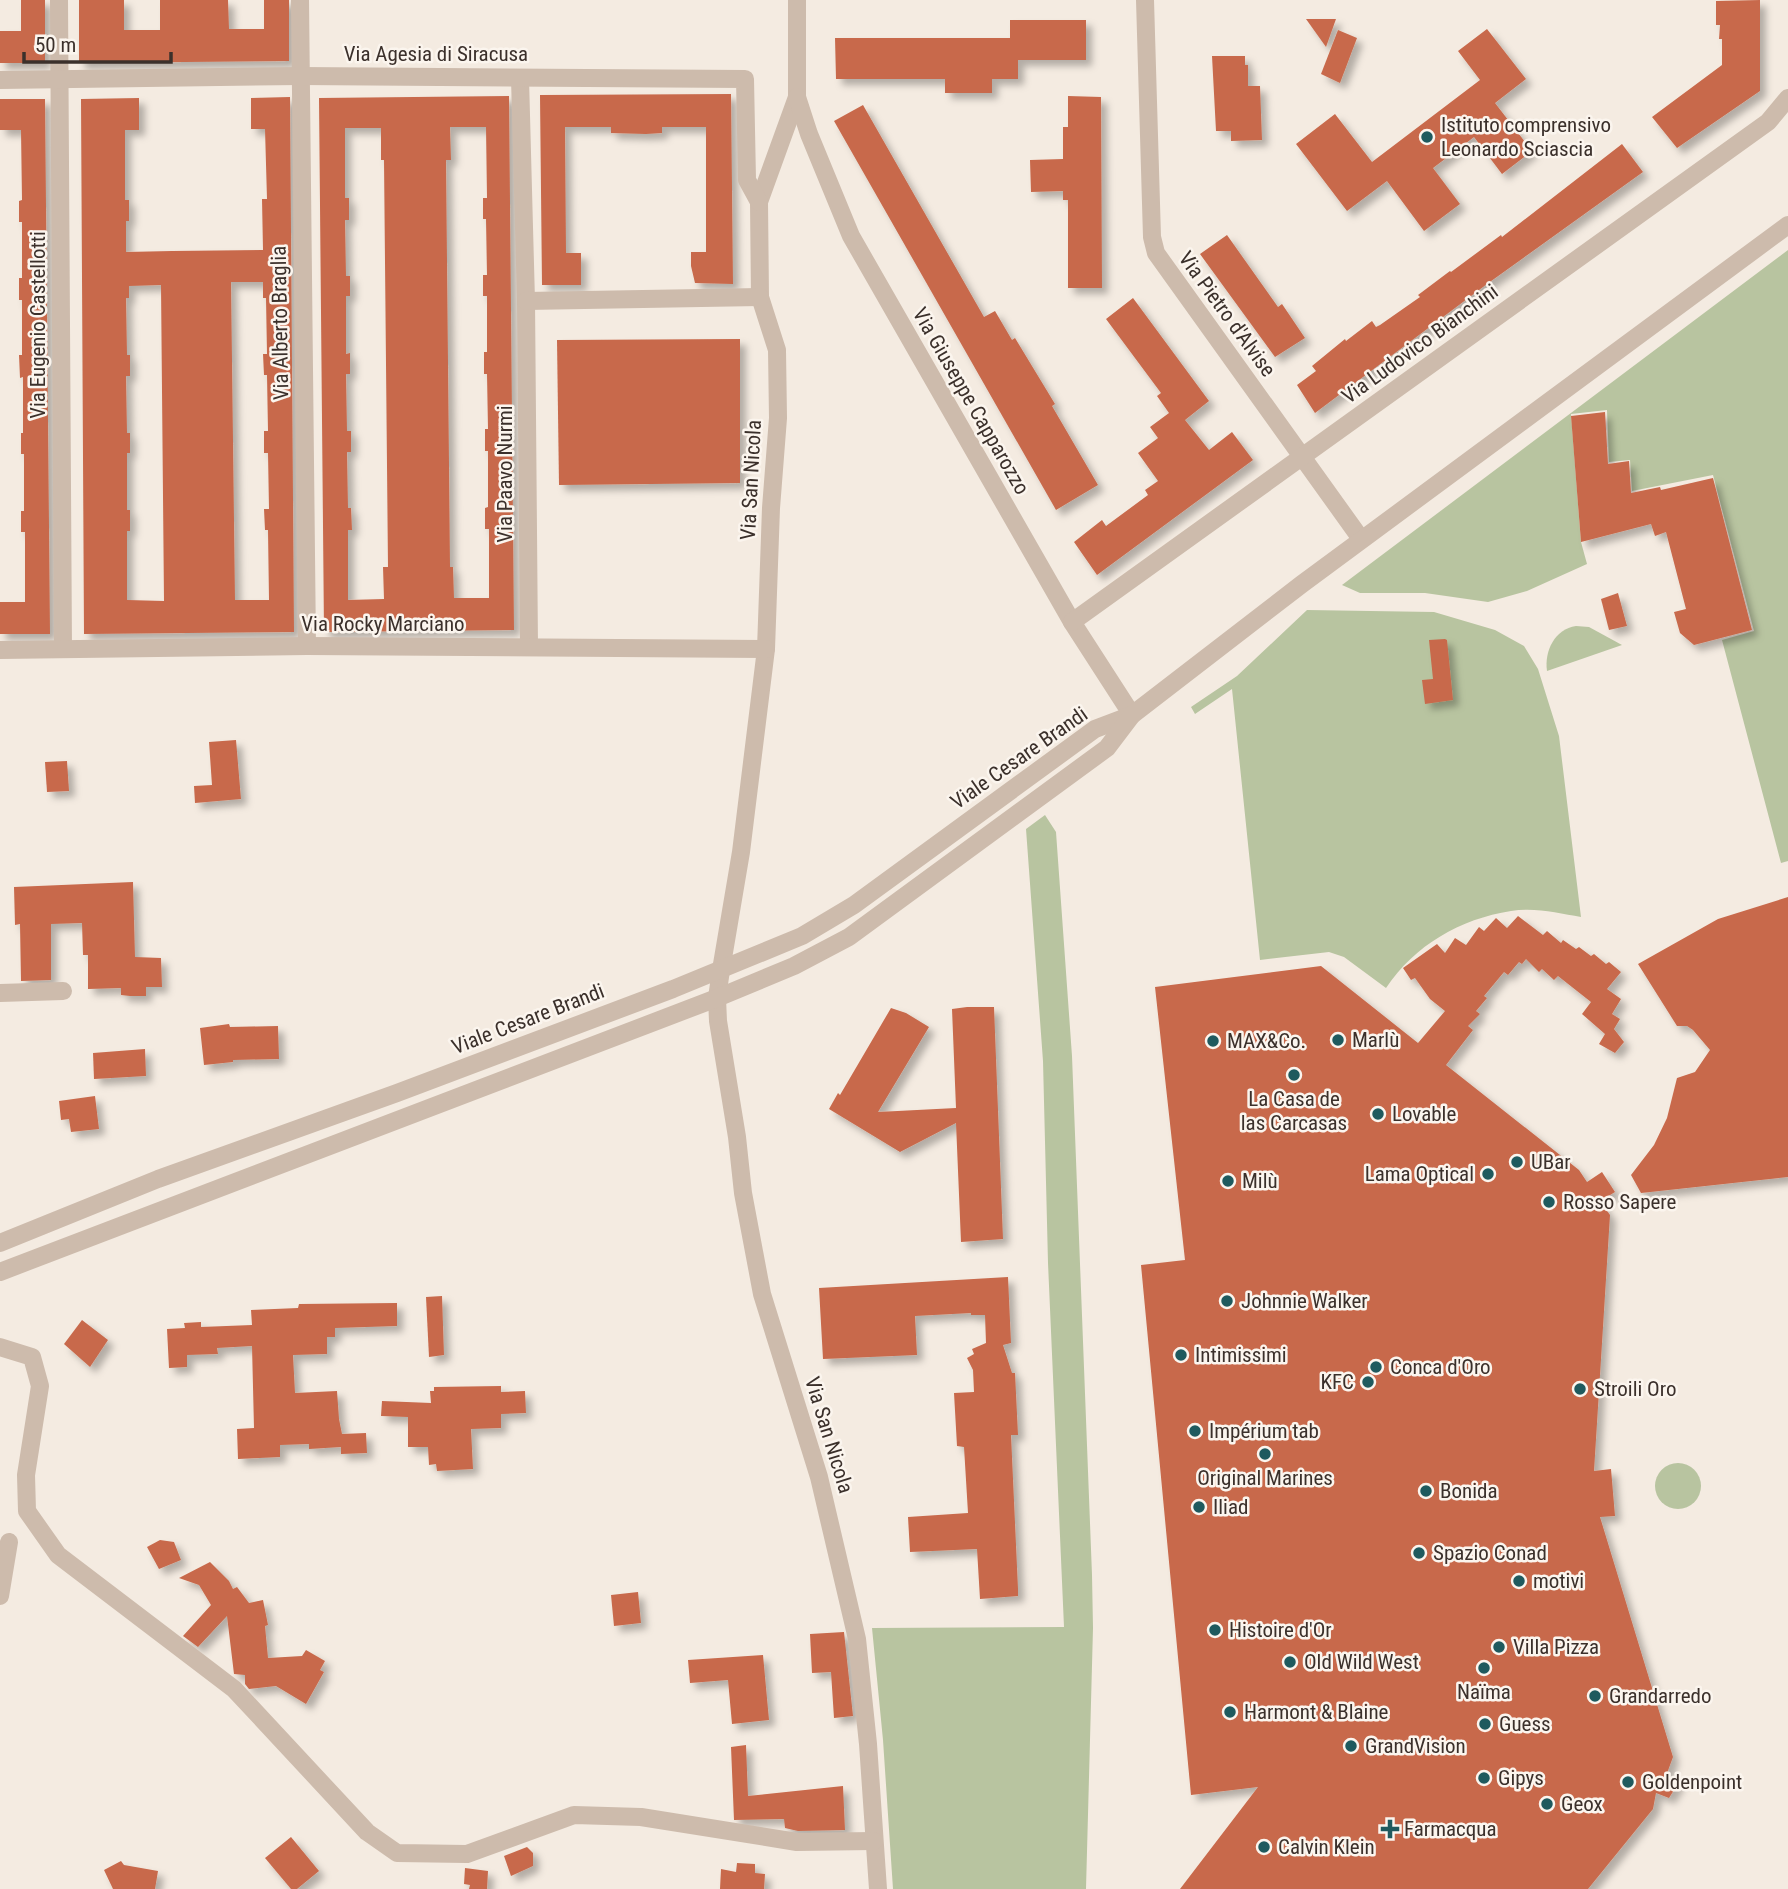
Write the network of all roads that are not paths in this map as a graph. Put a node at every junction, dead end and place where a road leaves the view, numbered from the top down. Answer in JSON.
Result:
{"nodes":[{"id":1,"x":60,"y":0,"type":"edge"},
{"id":2,"x":300,"y":0,"type":"edge"},
{"id":3,"x":797,"y":0,"type":"edge"},
{"id":4,"x":1145,"y":0,"type":"edge"},
{"id":5,"x":300,"y":76,"type":"junction"},
{"id":6,"x":520,"y":78,"type":"junction"},
{"id":7,"x":0,"y":80,"type":"edge"},
{"id":8,"x":60,"y":80,"type":"junction"},
{"id":9,"x":797,"y":97,"type":"junction"},
{"id":10,"x":1788,"y":98,"type":"edge"},
{"id":11,"x":759,"y":202,"type":"junction"},
{"id":12,"x":1788,"y":225,"type":"edge"},
{"id":13,"x":760,"y":297,"type":"junction"},
{"id":14,"x":526,"y":301,"type":"junction"},
{"id":15,"x":1302,"y":457,"type":"junction"},
{"id":16,"x":1361,"y":539,"type":"junction"},
{"id":17,"x":1072,"y":622,"type":"junction"},
{"id":18,"x":307,"y":646,"type":"junction"},
{"id":19,"x":528,"y":647,"type":"junction"},
{"id":20,"x":63,"y":649,"type":"junction"},
{"id":21,"x":766,"y":649,"type":"junction"},
{"id":22,"x":0,"y":650,"type":"edge"},
{"id":23,"x":1132,"y":715,"type":"junction"},
{"id":24,"x":721,"y":970,"type":"junction"},
{"id":25,"x":63,"y":991,"type":"dead end"},
{"id":26,"x":0,"y":993,"type":"edge"},
{"id":27,"x":718,"y":998,"type":"junction"},
{"id":28,"x":0,"y":1243,"type":"edge"},
{"id":29,"x":0,"y":1272,"type":"edge"},
{"id":30,"x":0,"y":1347,"type":"edge"},
{"id":31,"x":9,"y":1542,"type":"dead end"},
{"id":32,"x":0,"y":1597,"type":"edge"},
{"id":33,"x":874,"y":1841,"type":"junction"},
{"id":34,"x":878,"y":1889,"type":"edge"}],
"edges":[{"from":1,"to":8,"type":"street","name":"Via Eugenio Castellotti"},
{"from":2,"to":5,"type":"street","name":"Via Alberto Braglia"},
{"from":3,"to":9,"type":"street","name":"Via San Nicola"},
{"from":4,"to":15,"type":"street","name":"Via Pietro d'Alvise"},
{"from":5,"to":6,"type":"street","name":"Via Agesia di Siracusa"},
{"from":5,"to":8,"type":"street","name":"Via Agesia di Siracusa"},
{"from":5,"to":18,"type":"street","name":"Via Alberto Braglia"},
{"from":6,"to":11,"type":"street","name":"Via Agesia di Siracusa"},
{"from":6,"to":14,"type":"street","name":"Via Paavo Nurmi"},
{"from":7,"to":8,"type":"street","name":"Via Agesia di Siracusa"},
{"from":8,"to":20,"type":"street","name":"Via Eugenio Castellotti"},
{"from":9,"to":11,"type":"street","name":"Via San Nicola"},
{"from":9,"to":17,"type":"street","name":"Via Giuseppe Capparozzo"},
{"from":10,"to":15,"type":"street","name":"Via Ludovico Bianchini"},
{"from":11,"to":13,"type":"street","name":"Via San Nicola"},
{"from":12,"to":16,"type":"street"},
{"from":13,"to":14,"type":"street"},
{"from":13,"to":21,"type":"street","name":"Via San Nicola"},
{"from":14,"to":19,"type":"street","name":"Via Paavo Nurmi"},
{"from":15,"to":16,"type":"street","name":"Via Pietro d'Alvise"},
{"from":15,"to":17,"type":"street","name":"Via Ludovico Bianchini"},
{"from":16,"to":23,"type":"street"},
{"from":17,"to":23,"type":"street","name":"Via Giuseppe Capparozzo"},
{"from":18,"to":19,"type":"street","name":"Via Rocky Marciano"},
{"from":18,"to":20,"type":"street","name":"Via Rocky Marciano"},
{"from":19,"to":21,"type":"street","name":"Via Rocky Marciano"},
{"from":20,"to":22,"type":"street","name":"Via Rocky Marciano"},
{"from":21,"to":24,"type":"street","name":"Via San Nicola"},
{"from":23,"to":24,"type":"street","name":"Viale Cesare Brandi"},
{"from":23,"to":27,"type":"street","name":"Viale Cesare Brandi"},
{"from":24,"to":27,"type":"street","name":"Via San Nicola"},
{"from":24,"to":28,"type":"street","name":"Viale Cesare Brandi"},
{"from":25,"to":26,"type":"street"},
{"from":27,"to":29,"type":"street","name":"Viale Cesare Brandi"},
{"from":27,"to":33,"type":"street","name":"Via San Nicola"},
{"from":30,"to":33,"type":"street"},
{"from":31,"to":32,"type":"street"},
{"from":33,"to":34,"type":"street","name":"Via San Nicola"}]}
